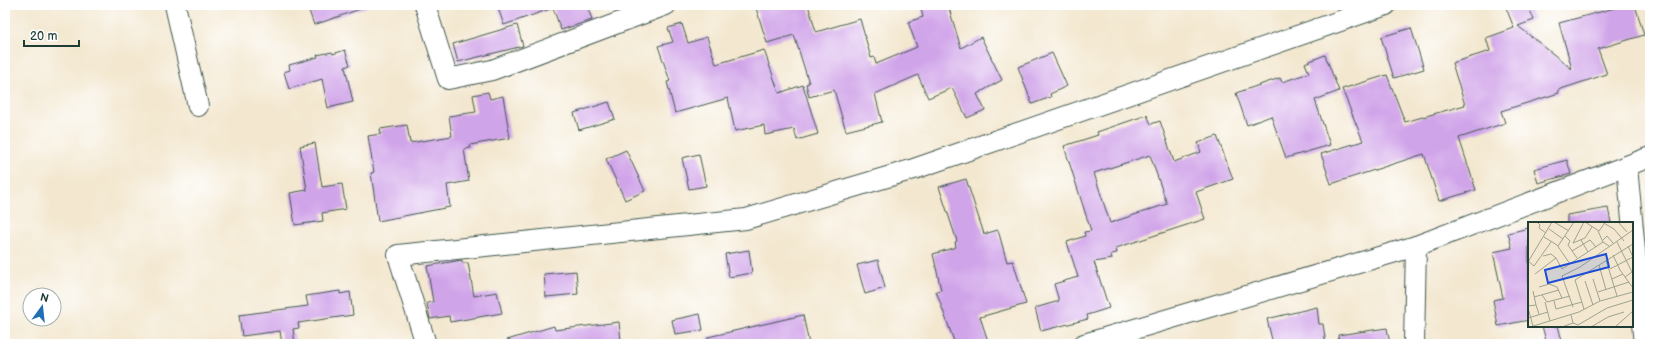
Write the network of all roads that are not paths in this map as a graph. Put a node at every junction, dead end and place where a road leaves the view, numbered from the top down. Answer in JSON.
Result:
{"nodes":[{"id":1,"x":175,"y":5,"type":"edge"},
{"id":2,"x":425,"y":5,"type":"edge"},
{"id":3,"x":666,"y":5,"type":"edge"},
{"id":4,"x":1386,"y":5,"type":"edge"},
{"id":5,"x":198,"y":106,"type":"dead end"},
{"id":6,"x":1650,"y":157,"type":"edge"},
{"id":7,"x":1627,"y":167,"type":"junction"},
{"id":8,"x":1632,"y":222,"type":"edge"},
{"id":9,"x":1633,"y":229,"type":"edge"},
{"id":10,"x":1416,"y":246,"type":"junction"},
{"id":11,"x":426,"y":344,"type":"edge"},
{"id":12,"x":1084,"y":344,"type":"edge"},
{"id":13,"x":1414,"y":344,"type":"edge"},
{"id":14,"x":1644,"y":344,"type":"edge"}],
"edges":[{"from":1,"to":5,"type":"street"},
{"from":2,"to":3,"type":"street"},
{"from":4,"to":11,"type":"street"},
{"from":6,"to":7,"type":"street"},
{"from":7,"to":8,"type":"street"},
{"from":7,"to":10,"type":"street"},
{"from":9,"to":14,"type":"street"},
{"from":10,"to":12,"type":"street"},
{"from":10,"to":13,"type":"street"}]}
